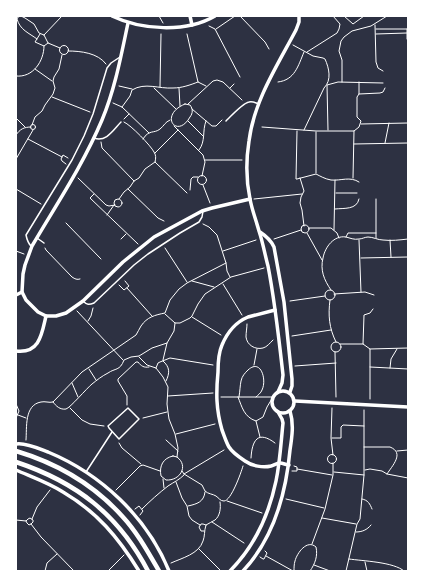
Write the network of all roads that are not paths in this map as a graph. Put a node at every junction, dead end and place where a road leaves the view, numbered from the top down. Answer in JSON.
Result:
{"nodes":[{"id":1,"x":112,"y":16,"type":"edge"},
{"id":2,"x":190,"y":16,"type":"edge"},
{"id":3,"x":215,"y":16,"type":"edge"},
{"id":4,"x":299,"y":16,"type":"edge"},
{"id":5,"x":128,"y":23,"type":"junction"},
{"id":6,"x":192,"y":25,"type":"junction"},
{"id":7,"x":121,"y":56,"type":"junction"},
{"id":8,"x":259,"y":104,"type":"junction"},
{"id":9,"x":226,"y":121,"type":"dead end"},
{"id":10,"x":121,"y":122,"type":"road end"},
{"id":11,"x":94,"y":138,"type":"junction"},
{"id":12,"x":250,"y":200,"type":"junction"},
{"id":13,"x":202,"y":211,"type":"junction"},
{"id":14,"x":260,"y":232,"type":"junction"},
{"id":15,"x":37,"y":238,"type":"junction"},
{"id":16,"x":44,"y":243,"type":"dead end"},
{"id":17,"x":32,"y":246,"type":"junction"},
{"id":18,"x":22,"y":292,"type":"junction"},
{"id":19,"x":16,"y":295,"type":"edge"},
{"id":20,"x":83,"y":301,"type":"junction"},
{"id":21,"x":275,"y":310,"type":"junction"},
{"id":22,"x":46,"y":316,"type":"junction"},
{"id":23,"x":16,"y":350,"type":"edge"},
{"id":24,"x":278,"y":392,"type":"junction"},
{"id":25,"x":290,"y":392,"type":"junction"},
{"id":26,"x":295,"y":402,"type":"junction"},
{"id":27,"x":408,"y":408,"type":"edge"},
{"id":28,"x":290,"y":411,"type":"junction"},
{"id":29,"x":278,"y":412,"type":"junction"},
{"id":30,"x":112,"y":432,"type":"junction"},
{"id":31,"x":16,"y":444,"type":"edge"},
{"id":32,"x":16,"y":452,"type":"edge"},
{"id":33,"x":16,"y":462,"type":"edge"},
{"id":34,"x":279,"y":463,"type":"junction"},
{"id":35,"x":289,"y":465,"type":"junction"},
{"id":36,"x":16,"y":470,"type":"edge"},
{"id":37,"x":86,"y":472,"type":"junction"},
{"id":38,"x":138,"y":571,"type":"edge"},
{"id":39,"x":148,"y":571,"type":"edge"},
{"id":40,"x":159,"y":571,"type":"edge"},
{"id":41,"x":169,"y":571,"type":"edge"},
{"id":42,"x":230,"y":571,"type":"edge"},
{"id":43,"x":243,"y":571,"type":"edge"}],
"edges":[{"from":1,"to":5,"type":"street"},
{"from":2,"to":6,"type":"street"},
{"from":3,"to":6,"type":"street"},
{"from":4,"to":8,"type":"street"},
{"from":5,"to":6,"type":"street"},
{"from":5,"to":7,"type":"street"},
{"from":7,"to":11,"type":"street"},
{"from":7,"to":17,"type":"lane"},
{"from":8,"to":9,"type":"lane"},
{"from":8,"to":12,"type":"street"},
{"from":10,"to":11,"type":"lane"},
{"from":11,"to":15,"type":"street"},
{"from":12,"to":13,"type":"street"},
{"from":12,"to":14,"type":"street"},
{"from":13,"to":20,"type":"street"},
{"from":13,"to":20,"type":"lane"},
{"from":14,"to":21,"type":"street"},
{"from":14,"to":25,"type":"street"},
{"from":15,"to":16,"type":"lane"},
{"from":15,"to":17,"type":"street"},
{"from":17,"to":18,"type":"street"},
{"from":18,"to":19,"type":"street"},
{"from":18,"to":22,"type":"street"},
{"from":20,"to":22,"type":"street"},
{"from":21,"to":24,"type":"street"},
{"from":21,"to":34,"type":"street"},
{"from":22,"to":23,"type":"street"},
{"from":24,"to":25,"type":"street"},
{"from":24,"to":29,"type":"street"},
{"from":25,"to":26,"type":"street"},
{"from":26,"to":27,"type":"street"},
{"from":26,"to":28,"type":"street"},
{"from":28,"to":29,"type":"street"},
{"from":28,"to":35,"type":"street"},
{"from":29,"to":34,"type":"street"},
{"from":30,"to":30,"type":"lane"},
{"from":30,"to":37,"type":"lane"},
{"from":31,"to":37,"type":"street"},
{"from":32,"to":40,"type":"street"},
{"from":33,"to":39,"type":"street"},
{"from":34,"to":35,"type":"street"},
{"from":34,"to":42,"type":"street"},
{"from":35,"to":43,"type":"street"},
{"from":36,"to":38,"type":"street"},
{"from":37,"to":41,"type":"street"}]}
